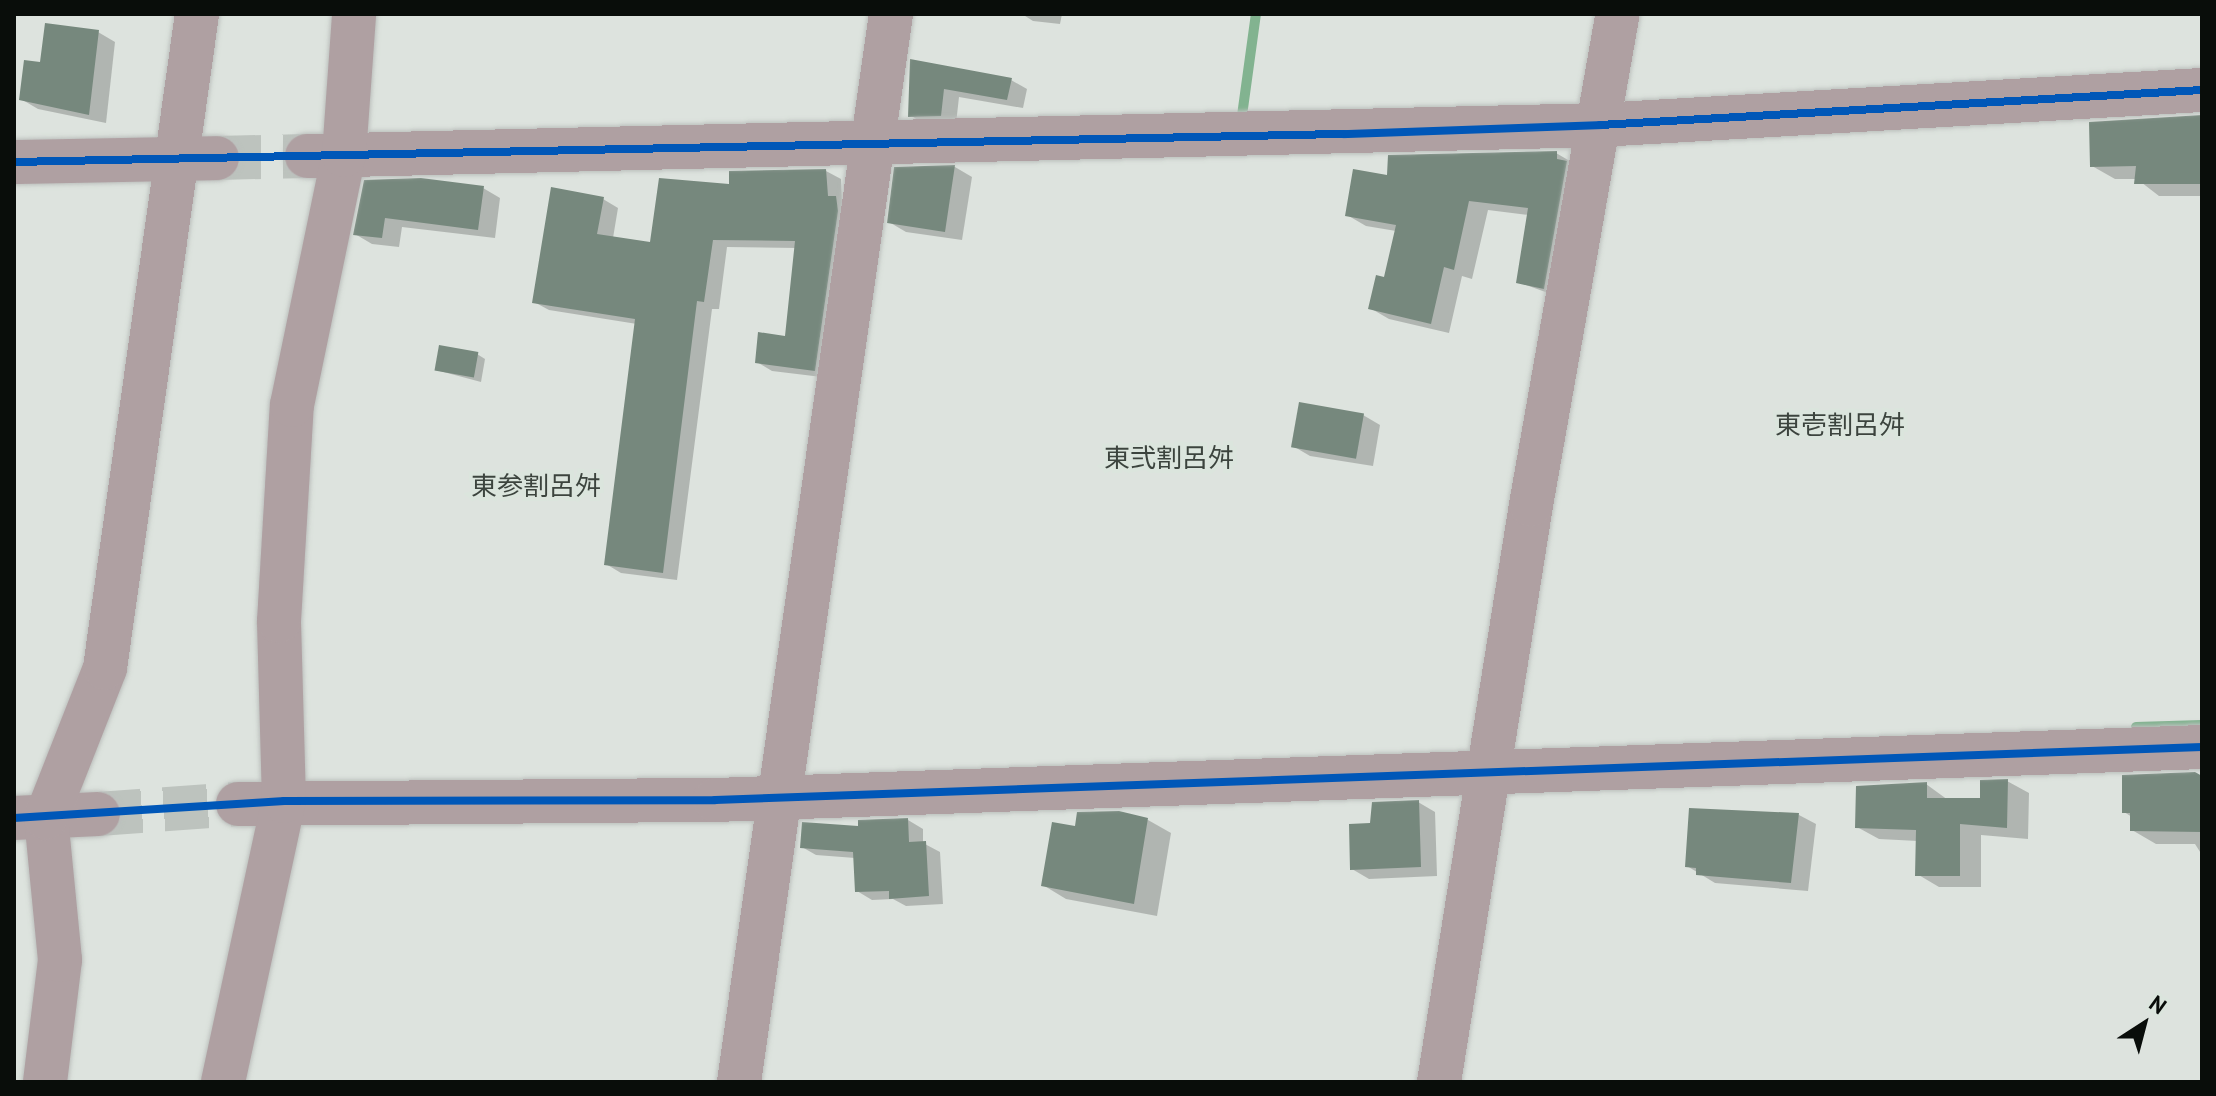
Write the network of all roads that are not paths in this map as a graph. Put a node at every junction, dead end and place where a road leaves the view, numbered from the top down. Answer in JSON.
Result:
{"nodes":[{"id":1,"x":197,"y":14,"type":"edge"},
{"id":2,"x":354,"y":14,"type":"edge"},
{"id":3,"x":891,"y":14,"type":"edge"},
{"id":4,"x":1618,"y":14,"type":"edge"},
{"id":5,"x":2202,"y":90,"type":"edge"},
{"id":6,"x":1602,"y":116,"type":"junction"},
{"id":7,"x":873,"y":133,"type":"junction"},
{"id":8,"x":325,"y":155,"type":"junction"},
{"id":9,"x":197,"y":158,"type":"junction"},
{"id":10,"x":14,"y":162,"type":"edge"},
{"id":11,"x":2202,"y":747,"type":"edge"},
{"id":12,"x":1490,"y":756,"type":"junction"},
{"id":13,"x":786,"y":788,"type":"junction"},
{"id":14,"x":284,"y":801,"type":"junction"},
{"id":15,"x":238,"y":804,"type":"tunnel mouth"},
{"id":16,"x":98,"y":814,"type":"tunnel mouth"},
{"id":17,"x":30,"y":818,"type":"edge"},
{"id":18,"x":45,"y":1082,"type":"edge"},
{"id":19,"x":223,"y":1082,"type":"edge"},
{"id":20,"x":739,"y":1082,"type":"edge"},
{"id":21,"x":1439,"y":1082,"type":"edge"}],
"edges":[{"from":1,"to":9,"type":"street"},
{"from":2,"to":8,"type":"street"},
{"from":3,"to":7,"type":"street"},
{"from":4,"to":6,"type":"street"},
{"from":5,"to":6,"type":"street"},
{"from":6,"to":7,"type":"street"},
{"from":6,"to":12,"type":"street"},
{"from":7,"to":8,"type":"street"},
{"from":7,"to":13,"type":"street"},
{"from":8,"to":14,"type":"street"},
{"from":9,"to":10,"type":"street"},
{"from":9,"to":17,"type":"street"},
{"from":11,"to":12,"type":"street"},
{"from":12,"to":13,"type":"street"},
{"from":12,"to":21,"type":"street"},
{"from":13,"to":14,"type":"street"},
{"from":13,"to":20,"type":"street"},
{"from":14,"to":15,"type":"street"},
{"from":14,"to":19,"type":"street"},
{"from":16,"to":17,"type":"street"},
{"from":17,"to":18,"type":"street"}]}
